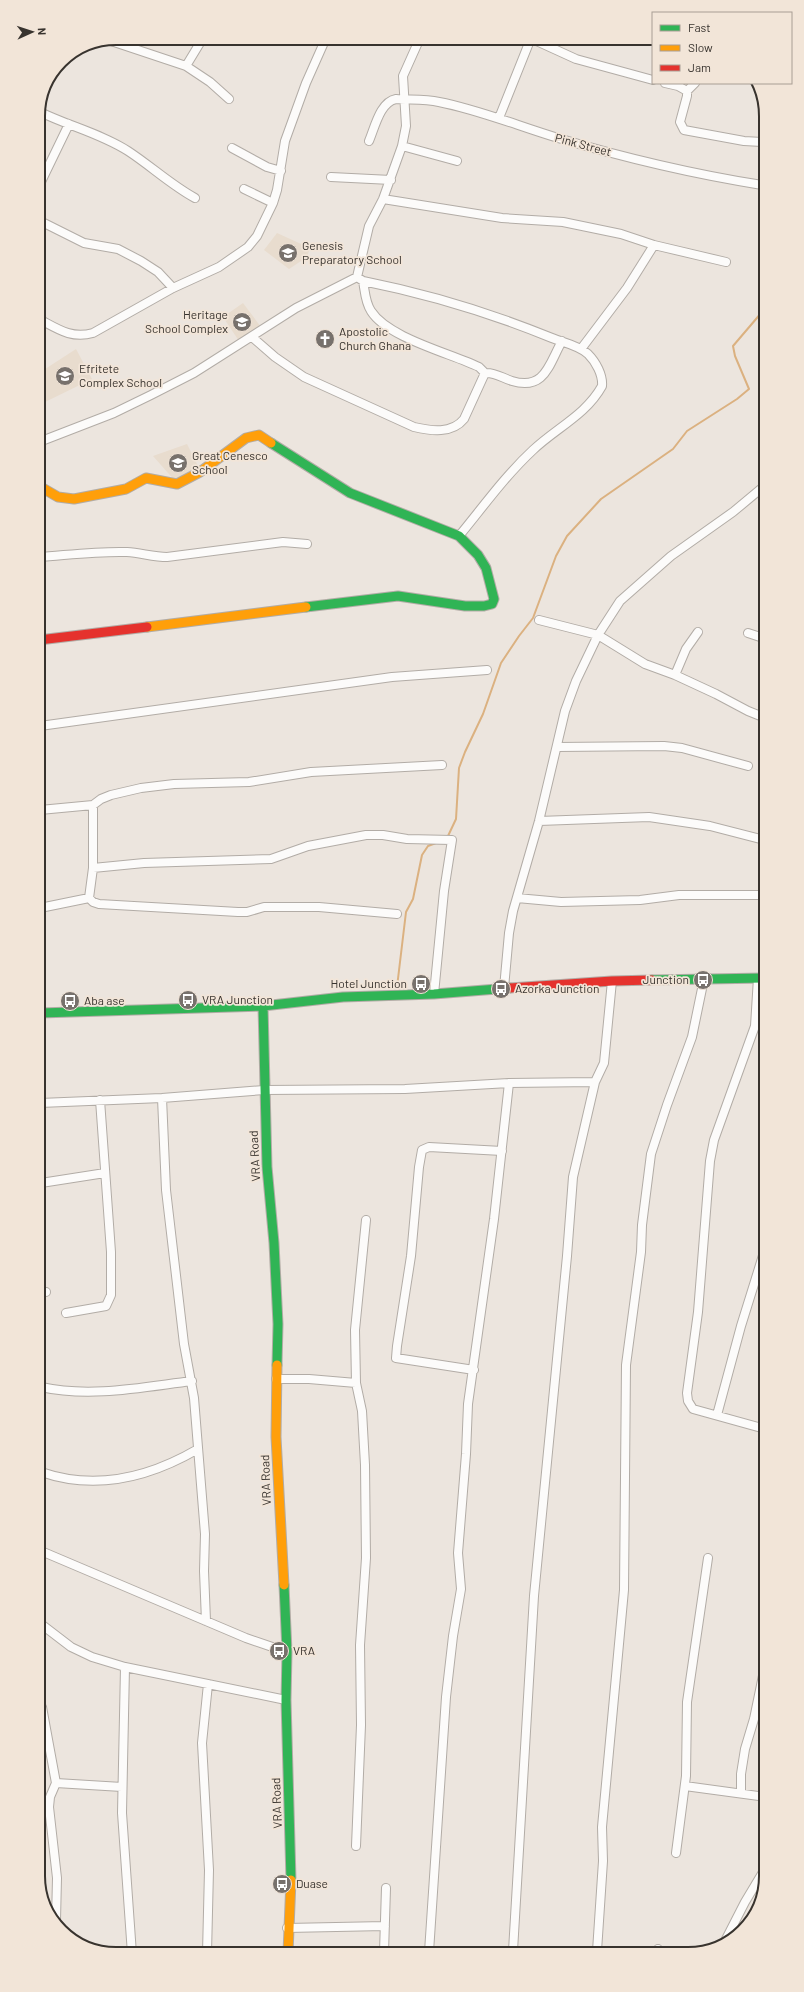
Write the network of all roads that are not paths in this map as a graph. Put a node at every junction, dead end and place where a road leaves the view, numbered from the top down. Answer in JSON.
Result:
{"nodes":[{"id":1,"x":123,"y":45,"type":"edge"},
{"id":2,"x":199,"y":45,"type":"edge"},
{"id":3,"x":323,"y":45,"type":"edge"},
{"id":4,"x":417,"y":45,"type":"edge"},
{"id":5,"x":527,"y":45,"type":"edge"},
{"id":6,"x":545,"y":45,"type":"edge"},
{"id":7,"x":186,"y":66,"type":"junction"},
{"id":8,"x":652,"y":80,"type":"edge"},
{"id":9,"x":669,"y":84,"type":"edge"},
{"id":10,"x":694,"y":84,"type":"edge"},
{"id":11,"x":687,"y":91,"type":"junction"},
{"id":12,"x":229,"y":99,"type":"dead end"},
{"id":13,"x":406,"y":99,"type":"junction"},
{"id":14,"x":45,"y":115,"type":"edge"},
{"id":15,"x":499,"y":118,"type":"junction"},
{"id":16,"x":69,"y":124,"type":"junction"},
{"id":17,"x":369,"y":141,"type":"dead end"},
{"id":18,"x":759,"y":142,"type":"edge"},
{"id":19,"x":402,"y":146,"type":"junction"},
{"id":20,"x":232,"y":148,"type":"dead end"},
{"id":21,"x":457,"y":160,"type":"dead end"},
{"id":22,"x":281,"y":171,"type":"junction"},
{"id":23,"x":45,"y":174,"type":"edge"},
{"id":24,"x":331,"y":177,"type":"dead end"},
{"id":25,"x":391,"y":180,"type":"junction"},
{"id":26,"x":759,"y":185,"type":"edge"},
{"id":27,"x":244,"y":189,"type":"dead end"},
{"id":28,"x":195,"y":198,"type":"dead end"},
{"id":29,"x":383,"y":199,"type":"junction"},
{"id":30,"x":273,"y":203,"type":"junction"},
{"id":31,"x":45,"y":224,"type":"edge"},
{"id":32,"x":654,"y":245,"type":"junction"},
{"id":33,"x":726,"y":262,"type":"dead end"},
{"id":34,"x":360,"y":279,"type":"junction"},
{"id":35,"x":172,"y":288,"type":"junction"},
{"id":36,"x":45,"y":322,"type":"edge"},
{"id":37,"x":252,"y":337,"type":"junction"},
{"id":38,"x":562,"y":341,"type":"junction"},
{"id":39,"x":581,"y":349,"type":"junction"},
{"id":40,"x":485,"y":373,"type":"junction"},
{"id":41,"x":45,"y":440,"type":"edge"},
{"id":42,"x":45,"y":489,"type":"edge"},
{"id":43,"x":759,"y":490,"type":"edge"},
{"id":44,"x":459,"y":536,"type":"junction"},
{"id":45,"x":307,"y":544,"type":"dead end"},
{"id":46,"x":45,"y":557,"type":"edge"},
{"id":47,"x":539,"y":620,"type":"dead end"},
{"id":48,"x":698,"y":632,"type":"dead end"},
{"id":49,"x":748,"y":633,"type":"dead end"},
{"id":50,"x":598,"y":635,"type":"junction"},
{"id":51,"x":759,"y":637,"type":"edge"},
{"id":52,"x":45,"y":639,"type":"edge"},
{"id":53,"x":487,"y":670,"type":"dead end"},
{"id":54,"x":675,"y":675,"type":"junction"},
{"id":55,"x":759,"y":715,"type":"edge"},
{"id":56,"x":45,"y":725,"type":"edge"},
{"id":57,"x":557,"y":747,"type":"junction"},
{"id":58,"x":442,"y":765,"type":"dead end"},
{"id":59,"x":748,"y":766,"type":"dead end"},
{"id":60,"x":93,"y":805,"type":"junction"},
{"id":61,"x":45,"y":810,"type":"edge"},
{"id":62,"x":539,"y":821,"type":"junction"},
{"id":63,"x":759,"y":839,"type":"edge"},
{"id":64,"x":93,"y":868,"type":"junction"},
{"id":65,"x":759,"y":895,"type":"edge"},
{"id":66,"x":89,"y":898,"type":"junction"},
{"id":67,"x":517,"y":898,"type":"junction"},
{"id":68,"x":45,"y":907,"type":"edge"},
{"id":69,"x":397,"y":914,"type":"dead end"},
{"id":70,"x":759,"y":978,"type":"edge"},
{"id":71,"x":704,"y":979,"type":"junction"},
{"id":72,"x":612,"y":981,"type":"junction"},
{"id":73,"x":504,"y":988,"type":"junction"},
{"id":74,"x":434,"y":994,"type":"junction"},
{"id":75,"x":759,"y":994,"type":"edge"},
{"id":76,"x":263,"y":1006,"type":"junction"},
{"id":77,"x":45,"y":1013,"type":"edge"},
{"id":78,"x":595,"y":1082,"type":"junction"},
{"id":79,"x":509,"y":1083,"type":"junction"},
{"id":80,"x":264,"y":1090,"type":"junction"},
{"id":81,"x":162,"y":1098,"type":"junction"},
{"id":82,"x":100,"y":1100,"type":"junction"},
{"id":83,"x":45,"y":1103,"type":"edge"},
{"id":84,"x":502,"y":1151,"type":"junction"},
{"id":85,"x":105,"y":1174,"type":"junction"},
{"id":86,"x":45,"y":1183,"type":"edge"},
{"id":87,"x":366,"y":1220,"type":"dead end"},
{"id":88,"x":759,"y":1267,"type":"edge"},
{"id":89,"x":66,"y":1313,"type":"dead end"},
{"id":90,"x":474,"y":1370,"type":"junction"},
{"id":91,"x":276,"y":1379,"type":"junction"},
{"id":92,"x":192,"y":1381,"type":"junction"},
{"id":93,"x":356,"y":1383,"type":"junction"},
{"id":94,"x":45,"y":1388,"type":"edge"},
{"id":95,"x":717,"y":1415,"type":"junction"},
{"id":96,"x":759,"y":1427,"type":"edge"},
{"id":97,"x":198,"y":1449,"type":"junction"},
{"id":98,"x":45,"y":1473,"type":"edge"},
{"id":99,"x":45,"y":1553,"type":"edge"},
{"id":100,"x":708,"y":1558,"type":"dead end"},
{"id":101,"x":206,"y":1621,"type":"junction"},
{"id":102,"x":45,"y":1626,"type":"edge"},
{"id":103,"x":287,"y":1652,"type":"junction"},
{"id":104,"x":125,"y":1667,"type":"junction"},
{"id":105,"x":208,"y":1684,"type":"junction"},
{"id":106,"x":759,"y":1698,"type":"edge"},
{"id":107,"x":286,"y":1700,"type":"junction"},
{"id":108,"x":45,"y":1723,"type":"edge"},
{"id":109,"x":56,"y":1783,"type":"junction"},
{"id":110,"x":685,"y":1786,"type":"junction"},
{"id":111,"x":122,"y":1787,"type":"junction"},
{"id":112,"x":742,"y":1793,"type":"junction"},
{"id":113,"x":759,"y":1796,"type":"edge"},
{"id":114,"x":356,"y":1846,"type":"dead end"},
{"id":115,"x":676,"y":1853,"type":"dead end"},
{"id":116,"x":759,"y":1879,"type":"edge"},
{"id":117,"x":386,"y":1888,"type":"dead end"},
{"id":118,"x":56,"y":1914,"type":"edge"},
{"id":119,"x":385,"y":1926,"type":"junction"},
{"id":120,"x":288,"y":1928,"type":"junction"},
{"id":121,"x":729,"y":1933,"type":"edge"},
{"id":122,"x":131,"y":1947,"type":"edge"},
{"id":123,"x":207,"y":1947,"type":"edge"},
{"id":124,"x":288,"y":1947,"type":"edge"},
{"id":125,"x":384,"y":1947,"type":"edge"},
{"id":126,"x":429,"y":1947,"type":"edge"},
{"id":127,"x":513,"y":1947,"type":"edge"},
{"id":128,"x":597,"y":1947,"type":"edge"}],
"edges":[{"from":1,"to":7,"type":"street"},
{"from":2,"to":7,"type":"street"},
{"from":3,"to":22,"type":"street"},
{"from":4,"to":13,"type":"street"},
{"from":5,"to":15,"type":"street"},
{"from":6,"to":8,"type":"street"},
{"from":7,"to":12,"type":"street"},
{"from":9,"to":11,"type":"street"},
{"from":10,"to":11,"type":"street"},
{"from":11,"to":18,"type":"street"},
{"from":13,"to":15,"type":"street","name":"Pink Street"},
{"from":13,"to":17,"type":"street","name":"Pink Street"},
{"from":13,"to":19,"type":"street"},
{"from":14,"to":16,"type":"street"},
{"from":15,"to":26,"type":"street","name":"Pink Street"},
{"from":16,"to":23,"type":"street"},
{"from":16,"to":28,"type":"street"},
{"from":19,"to":21,"type":"street"},
{"from":19,"to":25,"type":"street"},
{"from":20,"to":22,"type":"street"},
{"from":22,"to":30,"type":"street"},
{"from":24,"to":25,"type":"street"},
{"from":25,"to":29,"type":"street"},
{"from":27,"to":30,"type":"street"},
{"from":29,"to":32,"type":"street"},
{"from":29,"to":34,"type":"street"},
{"from":30,"to":35,"type":"street"},
{"from":31,"to":35,"type":"street"},
{"from":32,"to":33,"type":"street"},
{"from":32,"to":39,"type":"street"},
{"from":34,"to":37,"type":"street"},
{"from":34,"to":38,"type":"street"},
{"from":34,"to":40,"type":"street"},
{"from":35,"to":36,"type":"street"},
{"from":37,"to":40,"type":"street"},
{"from":37,"to":41,"type":"street"},
{"from":38,"to":39,"type":"street"},
{"from":38,"to":40,"type":"street"},
{"from":39,"to":44,"type":"street"},
{"from":42,"to":44,"type":"street"},
{"from":43,"to":50,"type":"street"},
{"from":44,"to":52,"type":"street"},
{"from":45,"to":46,"type":"street"},
{"from":47,"to":50,"type":"street"},
{"from":48,"to":54,"type":"street"},
{"from":49,"to":51,"type":"street"},
{"from":50,"to":54,"type":"street"},
{"from":50,"to":57,"type":"street"},
{"from":53,"to":56,"type":"street"},
{"from":54,"to":55,"type":"street"},
{"from":57,"to":59,"type":"street"},
{"from":57,"to":62,"type":"street"},
{"from":58,"to":60,"type":"street"},
{"from":60,"to":61,"type":"street"},
{"from":60,"to":64,"type":"street"},
{"from":62,"to":63,"type":"street"},
{"from":62,"to":67,"type":"street"},
{"from":64,"to":66,"type":"street"},
{"from":64,"to":74,"type":"street"},
{"from":65,"to":67,"type":"street"},
{"from":66,"to":68,"type":"street"},
{"from":66,"to":69,"type":"street"},
{"from":67,"to":73,"type":"street"},
{"from":70,"to":71,"type":"street"},
{"from":71,"to":72,"type":"street"},
{"from":71,"to":128,"type":"street"},
{"from":72,"to":73,"type":"street"},
{"from":72,"to":78,"type":"street"},
{"from":73,"to":74,"type":"street"},
{"from":74,"to":76,"type":"street"},
{"from":75,"to":95,"type":"street"},
{"from":76,"to":77,"type":"street"},
{"from":76,"to":80,"type":"street","name":"VRA Road"},
{"from":78,"to":79,"type":"street"},
{"from":78,"to":127,"type":"street"},
{"from":79,"to":80,"type":"street"},
{"from":79,"to":84,"type":"street"},
{"from":80,"to":81,"type":"street"},
{"from":80,"to":91,"type":"street","name":"VRA Road"},
{"from":81,"to":82,"type":"street"},
{"from":81,"to":92,"type":"street"},
{"from":82,"to":83,"type":"street"},
{"from":82,"to":85,"type":"street"},
{"from":84,"to":90,"type":"street"},
{"from":84,"to":90,"type":"street"},
{"from":85,"to":86,"type":"street"},
{"from":85,"to":89,"type":"street"},
{"from":87,"to":93,"type":"street"},
{"from":88,"to":95,"type":"street"},
{"from":90,"to":126,"type":"street"},
{"from":91,"to":93,"type":"street"},
{"from":91,"to":103,"type":"street","name":"VRA Road"},
{"from":92,"to":94,"type":"street"},
{"from":92,"to":97,"type":"street"},
{"from":93,"to":114,"type":"street"},
{"from":95,"to":96,"type":"street"},
{"from":97,"to":98,"type":"street"},
{"from":97,"to":101,"type":"street"},
{"from":99,"to":101,"type":"street"},
{"from":100,"to":110,"type":"street"},
{"from":101,"to":103,"type":"street"},
{"from":102,"to":104,"type":"street"},
{"from":103,"to":107,"type":"street","name":"VRA Road"},
{"from":104,"to":105,"type":"street"},
{"from":104,"to":111,"type":"street"},
{"from":105,"to":107,"type":"street"},
{"from":105,"to":123,"type":"street"},
{"from":106,"to":112,"type":"street"},
{"from":107,"to":120,"type":"street","name":"VRA Road"},
{"from":108,"to":109,"type":"street"},
{"from":109,"to":111,"type":"street"},
{"from":109,"to":118,"type":"street"},
{"from":110,"to":112,"type":"street"},
{"from":110,"to":115,"type":"street"},
{"from":111,"to":122,"type":"street"},
{"from":112,"to":113,"type":"street"},
{"from":116,"to":121,"type":"street"},
{"from":117,"to":119,"type":"street"},
{"from":119,"to":120,"type":"street"},
{"from":119,"to":125,"type":"street"},
{"from":120,"to":124,"type":"street","name":"VRA Road"}]}
